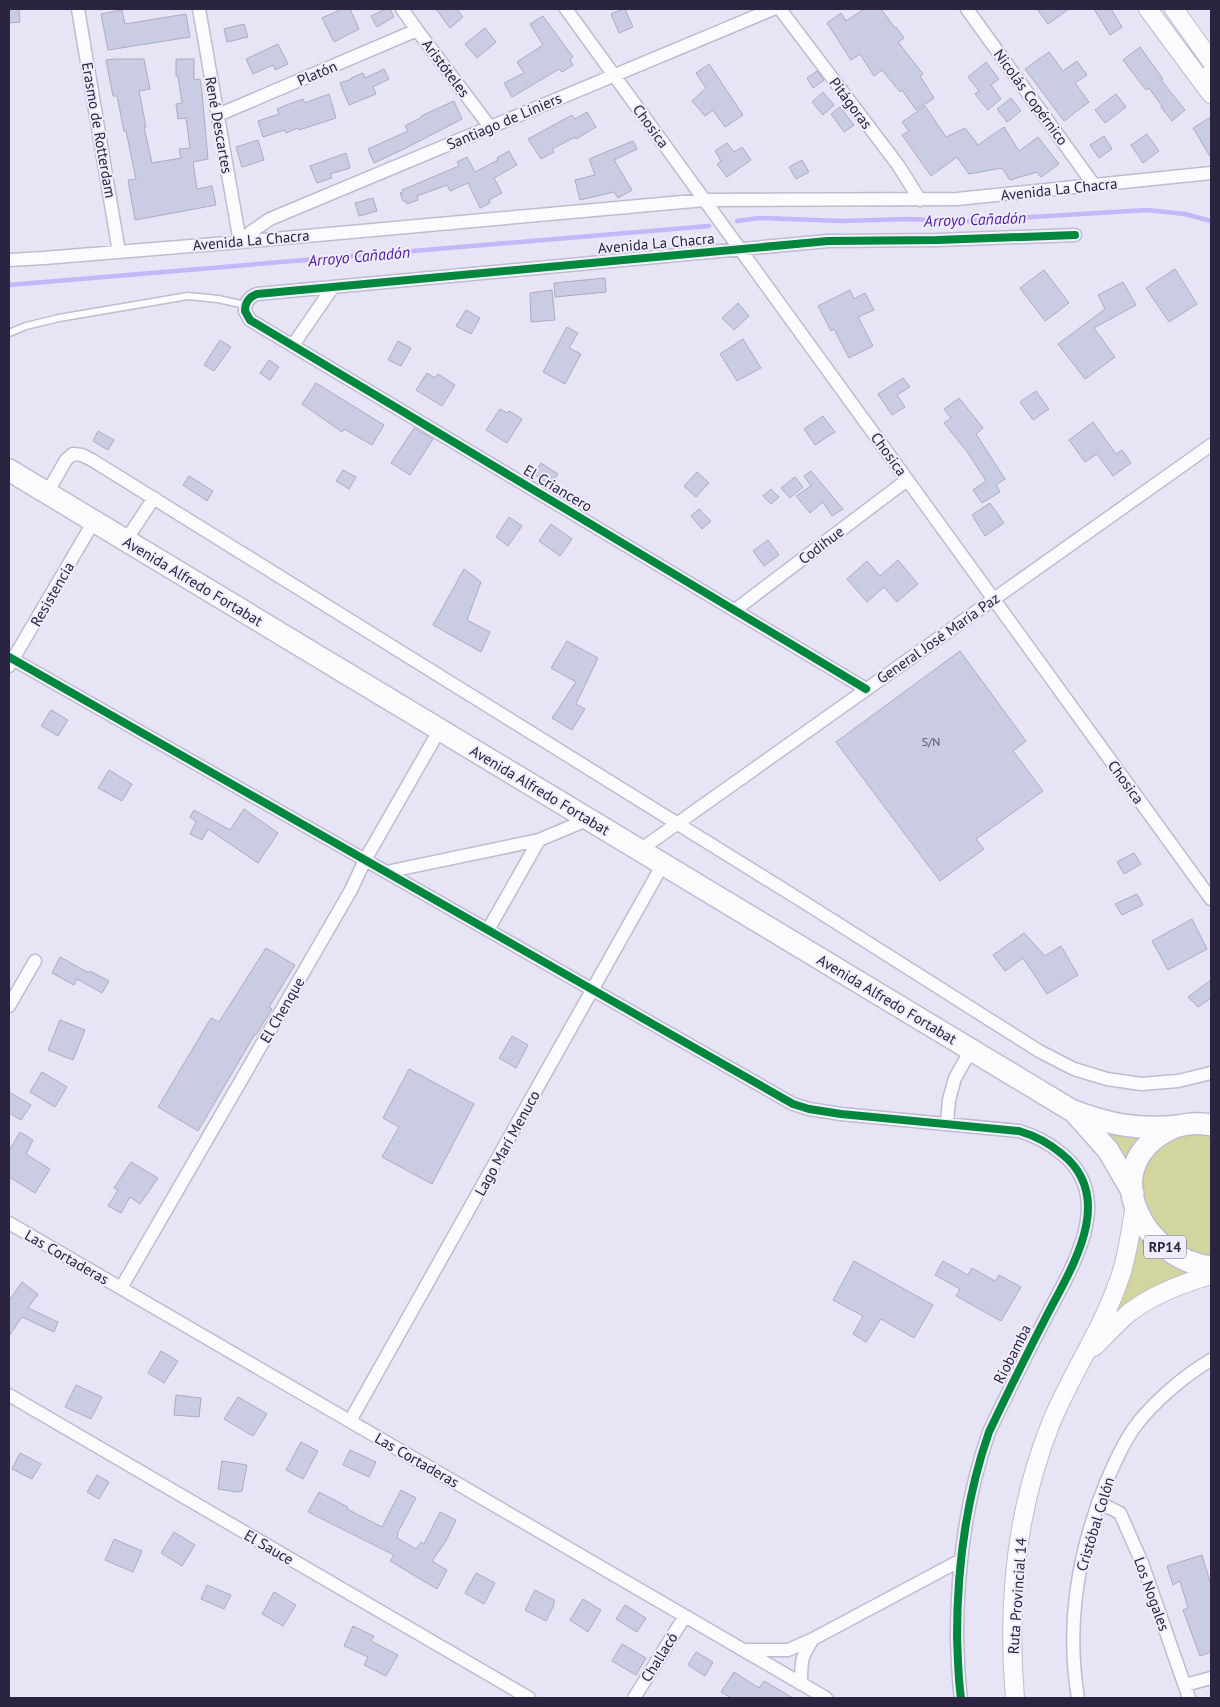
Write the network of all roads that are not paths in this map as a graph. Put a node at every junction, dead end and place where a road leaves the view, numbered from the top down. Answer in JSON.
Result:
{"nodes":[{"id":1,"x":78,"y":9,"type":"edge"},
{"id":2,"x":198,"y":9,"type":"edge"},
{"id":3,"x":402,"y":9,"type":"edge"},
{"id":4,"x":566,"y":9,"type":"edge"},
{"id":5,"x":773,"y":9,"type":"edge"},
{"id":6,"x":780,"y":9,"type":"edge"},
{"id":7,"x":967,"y":9,"type":"edge"},
{"id":8,"x":1148,"y":9,"type":"edge"},
{"id":9,"x":1174,"y":9,"type":"edge"},
{"id":10,"x":417,"y":30,"type":"junction"},
{"id":11,"x":1211,"y":61,"type":"edge"},
{"id":12,"x":614,"y":74,"type":"junction"},
{"id":13,"x":1205,"y":74,"type":"edge"},
{"id":14,"x":1211,"y":94,"type":"edge"},
{"id":15,"x":218,"y":115,"type":"junction"},
{"id":16,"x":490,"y":127,"type":"junction"},
{"id":17,"x":1211,"y":173,"type":"edge"},
{"id":18,"x":1094,"y":185,"type":"junction"},
{"id":19,"x":705,"y":200,"type":"junction"},
{"id":20,"x":920,"y":200,"type":"junction"},
{"id":21,"x":1075,"y":235,"type":"dead end"},
{"id":22,"x":240,"y":242,"type":"junction"},
{"id":23,"x":740,"y":249,"type":"junction"},
{"id":24,"x":119,"y":252,"type":"junction"},
{"id":25,"x":9,"y":260,"type":"edge"},
{"id":26,"x":333,"y":287,"type":"junction"},
{"id":27,"x":245,"y":305,"type":"junction"},
{"id":28,"x":9,"y":333,"type":"edge"},
{"id":29,"x":293,"y":345,"type":"junction"},
{"id":30,"x":1211,"y":445,"type":"edge"},
{"id":31,"x":9,"y":470,"type":"edge"},
{"id":32,"x":907,"y":480,"type":"junction"},
{"id":33,"x":47,"y":493,"type":"junction"},
{"id":34,"x":154,"y":498,"type":"junction"},
{"id":35,"x":94,"y":521,"type":"junction"},
{"id":36,"x":126,"y":540,"type":"junction"},
{"id":37,"x":994,"y":599,"type":"junction"},
{"id":38,"x":735,"y":610,"type":"junction"},
{"id":39,"x":10,"y":661,"type":"edge"},
{"id":40,"x":866,"y":689,"type":"junction"},
{"id":41,"x":440,"y":730,"type":"junction"},
{"id":42,"x":588,"y":819,"type":"junction"},
{"id":43,"x":677,"y":823,"type":"junction"},
{"id":44,"x":539,"y":840,"type":"junction"},
{"id":45,"x":640,"y":850,"type":"junction"},
{"id":46,"x":365,"y":860,"type":"junction"},
{"id":47,"x":663,"y":864,"type":"junction"},
{"id":48,"x":386,"y":872,"type":"junction"},
{"id":49,"x":1211,"y":900,"type":"edge"},
{"id":50,"x":488,"y":930,"type":"junction"},
{"id":51,"x":35,"y":961,"type":"dead end"},
{"id":52,"x":593,"y":990,"type":"junction"},
{"id":53,"x":9,"y":1006,"type":"edge"},
{"id":54,"x":971,"y":1050,"type":"junction"},
{"id":55,"x":1211,"y":1073,"type":"edge"},
{"id":56,"x":1071,"y":1110,"type":"junction"},
{"id":57,"x":947,"y":1123,"type":"junction"},
{"id":58,"x":1198,"y":1124,"type":"edge"},
{"id":59,"x":1134,"y":1200,"type":"junction"},
{"id":60,"x":9,"y":1223,"type":"edge"},
{"id":61,"x":1211,"y":1267,"type":"edge"},
{"id":62,"x":1211,"y":1274,"type":"edge"},
{"id":63,"x":121,"y":1288,"type":"junction"},
{"id":64,"x":1085,"y":1357,"type":"junction"},
{"id":65,"x":1211,"y":1360,"type":"edge"},
{"id":66,"x":9,"y":1395,"type":"edge"},
{"id":67,"x":350,"y":1422,"type":"junction"},
{"id":68,"x":1098,"y":1502,"type":"junction"},
{"id":69,"x":961,"y":1560,"type":"junction"},
{"id":70,"x":685,"y":1616,"type":"junction"},
{"id":71,"x":813,"y":1639,"type":"junction"},
{"id":72,"x":744,"y":1650,"type":"junction"},
{"id":73,"x":1211,"y":1678,"type":"edge"},
{"id":74,"x":801,"y":1684,"type":"junction"},
{"id":75,"x":1185,"y":1685,"type":"junction"},
{"id":76,"x":529,"y":1698,"type":"edge"},
{"id":77,"x":634,"y":1698,"type":"edge"},
{"id":78,"x":826,"y":1698,"type":"edge"},
{"id":79,"x":961,"y":1698,"type":"edge"},
{"id":80,"x":1015,"y":1698,"type":"edge"},
{"id":81,"x":1078,"y":1698,"type":"edge"},
{"id":82,"x":1189,"y":1698,"type":"edge"}],
"edges":[{"from":1,"to":24,"type":"street","name":"Erasmo de Rotterdam"},
{"from":2,"to":15,"type":"street","name":"René Descartes"},
{"from":3,"to":10,"type":"street","name":"Aristóteles"},
{"from":4,"to":12,"type":"street","name":"Chosica"},
{"from":5,"to":12,"type":"street","name":"Santiago de Liniers"},
{"from":6,"to":20,"type":"street","name":"Pitágoras"},
{"from":7,"to":18,"type":"street","name":"Nicolás Copérnico"},
{"from":8,"to":13,"type":"main road"},
{"from":9,"to":11,"type":"main road"},
{"from":10,"to":15,"type":"street","name":"Platón"},
{"from":10,"to":16,"type":"street","name":"Aristóteles"},
{"from":12,"to":16,"type":"street","name":"Santiago de Liniers"},
{"from":12,"to":19,"type":"street","name":"Chosica"},
{"from":13,"to":14,"type":"main road"},
{"from":15,"to":22,"type":"street","name":"René Descartes"},
{"from":16,"to":22,"type":"street","name":"Santiago de Liniers"},
{"from":17,"to":18,"type":"street","name":"Avenida La Chacra"},
{"from":18,"to":20,"type":"street","name":"Avenida La Chacra"},
{"from":19,"to":20,"type":"street","name":"Avenida La Chacra"},
{"from":19,"to":22,"type":"street","name":"Avenida La Chacra"},
{"from":19,"to":23,"type":"street","name":"Chosica"},
{"from":21,"to":23,"type":"street","name":"Avenida La Chacra"},
{"from":22,"to":24,"type":"street","name":"Avenida La Chacra"},
{"from":23,"to":26,"type":"street","name":"Avenida La Chacra"},
{"from":23,"to":32,"type":"street","name":"Chosica"},
{"from":24,"to":25,"type":"street","name":"Avenida La Chacra"},
{"from":26,"to":27,"type":"street","name":"Avenida La Chacra"},
{"from":26,"to":29,"type":"street"},
{"from":27,"to":28,"type":"lane"},
{"from":27,"to":29,"type":"street","name":"El Criancero"},
{"from":29,"to":38,"type":"street","name":"El Criancero"},
{"from":30,"to":37,"type":"street","name":"General José María Paz"},
{"from":31,"to":33,"type":"highway","name":"Avenida Alfredo Fortabat"},
{"from":32,"to":37,"type":"street","name":"Chosica"},
{"from":32,"to":38,"type":"street","name":"Codihue"},
{"from":33,"to":34,"type":"street"},
{"from":33,"to":35,"type":"highway","name":"Avenida Alfredo Fortabat"},
{"from":34,"to":36,"type":"street"},
{"from":34,"to":43,"type":"street"},
{"from":35,"to":36,"type":"highway","name":"Avenida Alfredo Fortabat"},
{"from":35,"to":39,"type":"street","name":"Resistencia"},
{"from":36,"to":41,"type":"highway","name":"Avenida Alfredo Fortabat"},
{"from":37,"to":40,"type":"street","name":"General José María Paz"},
{"from":37,"to":49,"type":"street","name":"Chosica"},
{"from":38,"to":40,"type":"street","name":"El Criancero"},
{"from":39,"to":46,"type":"street","name":"Riobamba"},
{"from":40,"to":43,"type":"street","name":"General José María Paz"},
{"from":41,"to":42,"type":"highway","name":"Avenida Alfredo Fortabat"},
{"from":41,"to":46,"type":"street","name":"El Chenque"},
{"from":42,"to":44,"type":"street"},
{"from":42,"to":45,"type":"highway","name":"Avenida Alfredo Fortabat"},
{"from":43,"to":45,"type":"street","name":"General José María Paz"},
{"from":43,"to":55,"type":"street"},
{"from":44,"to":48,"type":"street"},
{"from":44,"to":50,"type":"street"},
{"from":45,"to":47,"type":"highway","name":"Avenida Alfredo Fortabat"},
{"from":46,"to":48,"type":"street","name":"Riobamba"},
{"from":46,"to":63,"type":"street","name":"El Chenque"},
{"from":47,"to":52,"type":"street","name":"Lago Marí Menuco"},
{"from":47,"to":54,"type":"highway","name":"Avenida Alfredo Fortabat"},
{"from":48,"to":50,"type":"street","name":"Riobamba"},
{"from":50,"to":52,"type":"street","name":"Riobamba"},
{"from":51,"to":53,"type":"street"},
{"from":52,"to":57,"type":"street","name":"Riobamba"},
{"from":52,"to":67,"type":"street","name":"Lago Marí Menuco"},
{"from":54,"to":56,"type":"highway","name":"Avenida Alfredo Fortabat"},
{"from":54,"to":57,"type":"street"},
{"from":56,"to":58,"type":"highway","name":"Avenida Alfredo Fortabat"},
{"from":56,"to":59,"type":"highway","name":"Avenida Alfredo Fortabat"},
{"from":57,"to":69,"type":"street","name":"Riobamba"},
{"from":58,"to":59,"type":"highway","name":"Ruta Provincial 14","number":"RP14"},
{"from":59,"to":61,"type":"highway","name":"Ruta Provincial 14","number":"RP14"},
{"from":59,"to":64,"type":"main road","name":"Ruta Provincial 14","number":"RP14"},
{"from":60,"to":63,"type":"street","name":"Las Cortaderas"},
{"from":62,"to":64,"type":"main road","name":"Ruta Provincial 14","number":"RP14"},
{"from":63,"to":67,"type":"street","name":"Las Cortaderas"},
{"from":64,"to":80,"type":"main road","name":"Ruta Provincial 14","number":"RP14"},
{"from":65,"to":68,"type":"street","name":"Cristóbal Colón"},
{"from":66,"to":76,"type":"street","name":"El Sauce"},
{"from":67,"to":70,"type":"street","name":"Las Cortaderas"},
{"from":68,"to":75,"type":"street","name":"Los Nogales"},
{"from":68,"to":81,"type":"street","name":"Cristóbal Colón"},
{"from":69,"to":71,"type":"street"},
{"from":69,"to":79,"type":"street","name":"Riobamba"},
{"from":70,"to":72,"type":"street","name":"Las Cortaderas"},
{"from":70,"to":77,"type":"street","name":"Challacó"},
{"from":71,"to":72,"type":"street"},
{"from":71,"to":74,"type":"street"},
{"from":72,"to":74,"type":"street","name":"Las Cortaderas"},
{"from":73,"to":75,"type":"street"},
{"from":74,"to":78,"type":"street","name":"Las Cortaderas"},
{"from":75,"to":82,"type":"street","name":"Los Nogales"}]}
